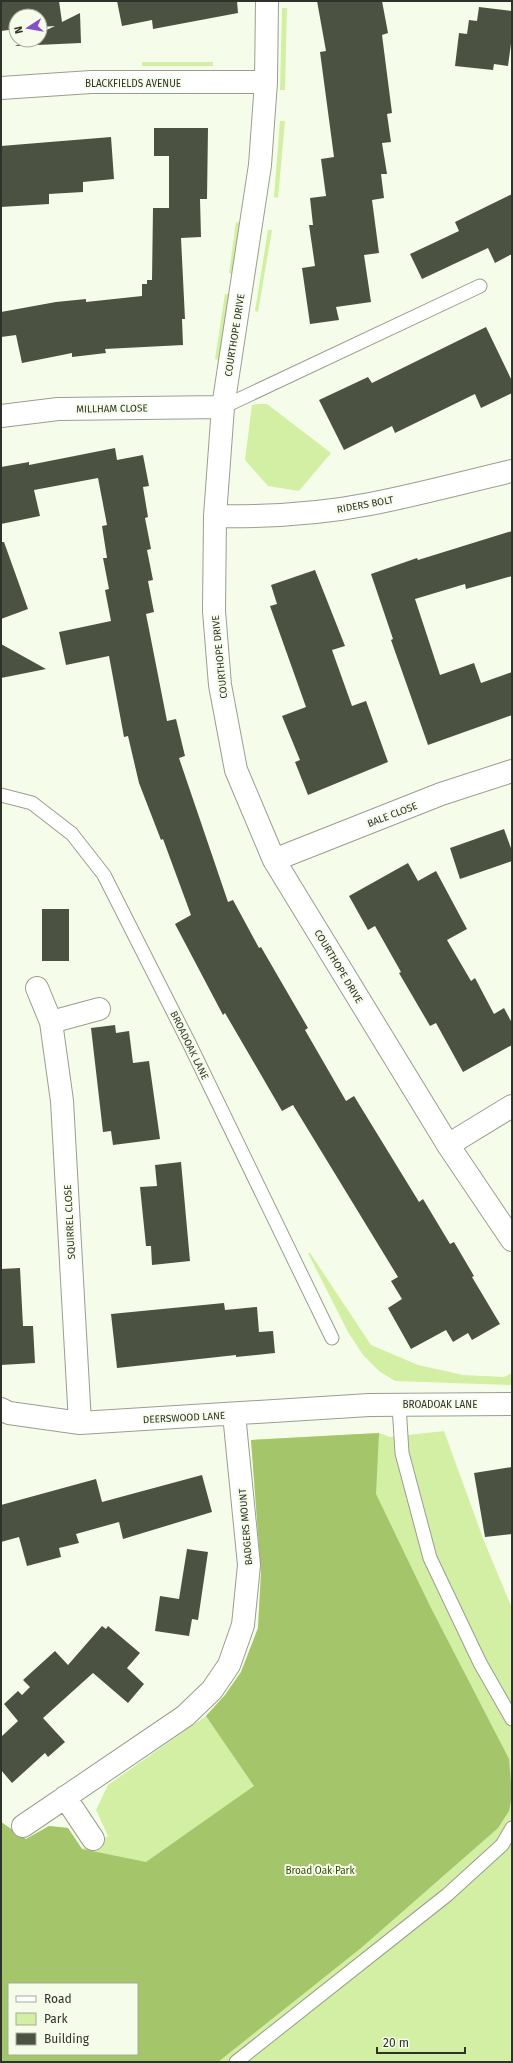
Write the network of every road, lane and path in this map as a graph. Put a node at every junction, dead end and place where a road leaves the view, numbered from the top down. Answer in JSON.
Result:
{"nodes":[{"id":1,"x":267,"y":1,"type":"edge"},
{"id":2,"x":266,"y":82,"type":"junction"},
{"id":3,"x":1,"y":88,"type":"edge"},
{"id":4,"x":480,"y":286,"type":"dead end"},
{"id":5,"x":223,"y":407,"type":"junction"},
{"id":6,"x":1,"y":416,"type":"edge"},
{"id":7,"x":512,"y":471,"type":"edge"},
{"id":8,"x":215,"y":516,"type":"junction"},
{"id":9,"x":512,"y":771,"type":"edge"},
{"id":10,"x":1,"y":795,"type":"edge"},
{"id":11,"x":274,"y":860,"type":"junction"},
{"id":12,"x":37,"y":988,"type":"dead end"},
{"id":13,"x":99,"y":1009,"type":"dead end"},
{"id":14,"x":51,"y":1022,"type":"junction"},
{"id":15,"x":512,"y":1106,"type":"edge"},
{"id":16,"x":448,"y":1145,"type":"junction"},
{"id":17,"x":512,"y":1240,"type":"edge"},
{"id":18,"x":332,"y":1338,"type":"dead end"},
{"id":19,"x":399,"y":1404,"type":"junction"},
{"id":20,"x":512,"y":1404,"type":"edge"},
{"id":21,"x":369,"y":1405,"type":"joint"},
{"id":22,"x":1,"y":1409,"type":"edge"},
{"id":23,"x":234,"y":1414,"type":"junction"},
{"id":24,"x":80,"y":1423,"type":"junction"},
{"id":25,"x":512,"y":1719,"type":"edge"},
{"id":26,"x":65,"y":1797,"type":"junction"},
{"id":27,"x":23,"y":1826,"type":"dead end"},
{"id":28,"x":512,"y":1828,"type":"edge"},
{"id":29,"x":93,"y":1839,"type":"dead end"},
{"id":30,"x":236,"y":2062,"type":"edge"}],
"edges":[{"from":1,"to":2,"type":"street","name":"COURTHOPE DRIVE"},
{"from":2,"to":3,"type":"street","name":"BLACKFIELDS AVENUE"},
{"from":2,"to":5,"type":"street","name":"COURTHOPE DRIVE"},
{"from":4,"to":5,"type":"lane"},
{"from":5,"to":6,"type":"street","name":"MILLHAM CLOSE"},
{"from":5,"to":8,"type":"street","name":"COURTHOPE DRIVE"},
{"from":7,"to":8,"type":"street","name":"RIDERS BOLT"},
{"from":8,"to":11,"type":"street","name":"COURTHOPE DRIVE"},
{"from":9,"to":11,"type":"street","name":"BALE CLOSE"},
{"from":10,"to":18,"type":"lane","name":"BROADOAK LANE"},
{"from":11,"to":16,"type":"street","name":"COURTHOPE DRIVE"},
{"from":12,"to":14,"type":"street","name":"SQUIRREL CLOSE"},
{"from":13,"to":14,"type":"street"},
{"from":14,"to":24,"type":"street","name":"SQUIRREL CLOSE"},
{"from":15,"to":16,"type":"street"},
{"from":16,"to":17,"type":"street","name":"COURTHOPE DRIVE"},
{"from":19,"to":20,"type":"street","name":"BROADOAK LANE"},
{"from":19,"to":21,"type":"street","name":"BROADOAK LANE"},
{"from":19,"to":25,"type":"lane"},
{"from":21,"to":23,"type":"street","name":"DEERSWOOD LANE"},
{"from":22,"to":24,"type":"street","name":"DEERSWOOD LANE"},
{"from":23,"to":24,"type":"street","name":"DEERSWOOD LANE"},
{"from":23,"to":26,"type":"street","name":"BADGERS MOUNT"},
{"from":26,"to":27,"type":"street","name":"BADGERS MOUNT"},
{"from":26,"to":29,"type":"street"},
{"from":28,"to":30,"type":"lane"}]}
